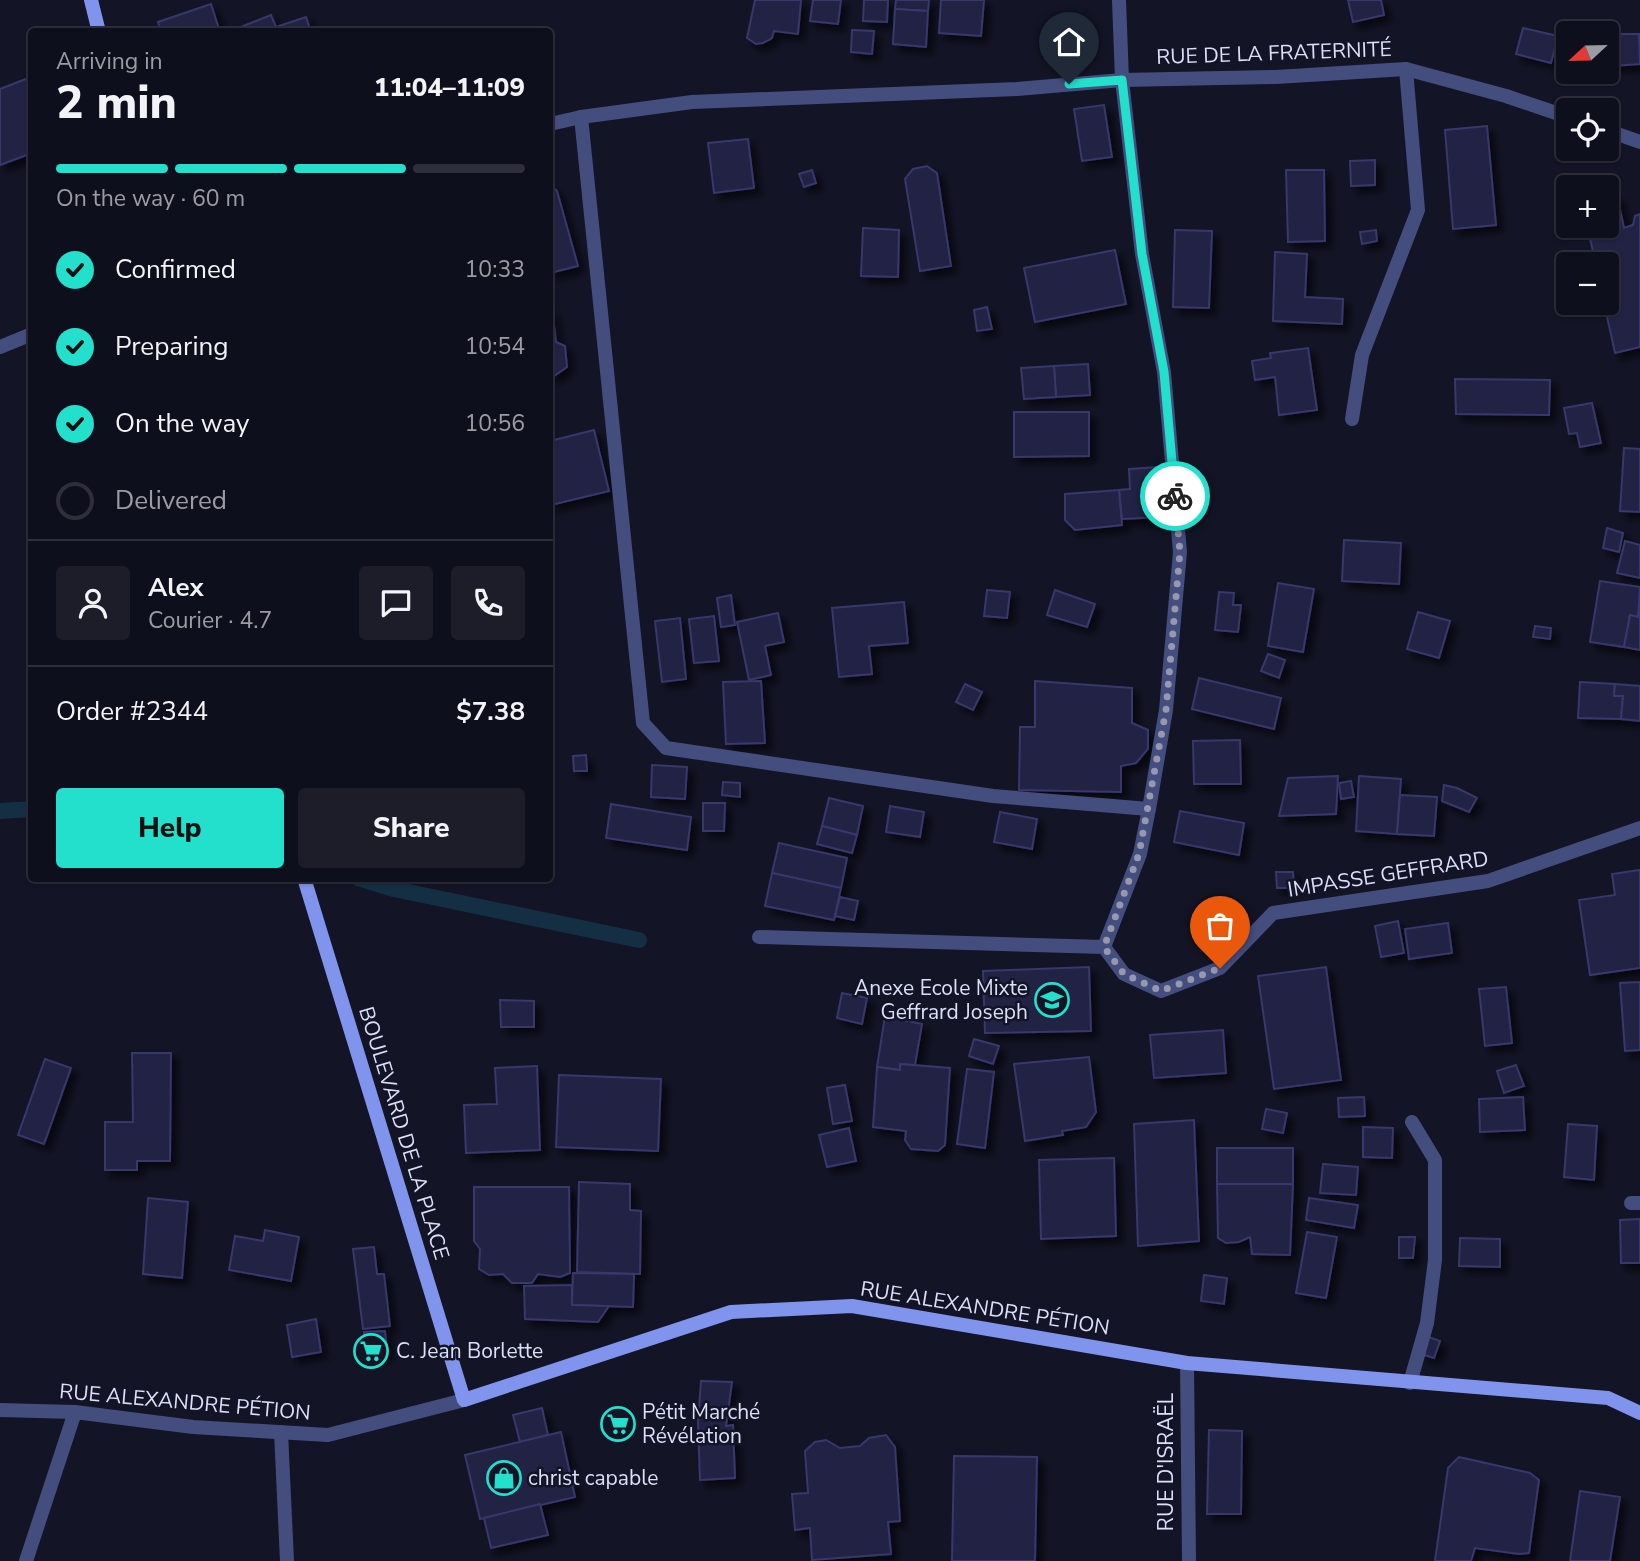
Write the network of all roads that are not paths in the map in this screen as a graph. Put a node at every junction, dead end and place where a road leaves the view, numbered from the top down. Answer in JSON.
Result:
{"nodes":[{"id":1,"x":90,"y":0,"type":"edge"},
{"id":2,"x":1118,"y":0,"type":"edge"},
{"id":3,"x":98,"y":28,"type":"edge"},
{"id":4,"x":1406,"y":69,"type":"junction"},
{"id":5,"x":1122,"y":80,"type":"junction"},
{"id":6,"x":1556,"y":113,"type":"edge"},
{"id":7,"x":581,"y":117,"type":"junction"},
{"id":8,"x":553,"y":123,"type":"edge"},
{"id":9,"x":1619,"y":135,"type":"edge"},
{"id":10,"x":1640,"y":142,"type":"edge"},
{"id":11,"x":28,"y":336,"type":"edge"},
{"id":12,"x":0,"y":347,"type":"edge"},
{"id":13,"x":1352,"y":419,"type":"dead end"},
{"id":14,"x":1149,"y":809,"type":"junction"},
{"id":15,"x":1640,"y":828,"type":"edge"},
{"id":16,"x":305,"y":882,"type":"edge"},
{"id":17,"x":759,"y":937,"type":"dead end"},
{"id":18,"x":1104,"y":947,"type":"junction"},
{"id":19,"x":1412,"y":1122,"type":"dead end"},
{"id":20,"x":1187,"y":1363,"type":"junction"},
{"id":21,"x":1410,"y":1383,"type":"junction"},
{"id":22,"x":464,"y":1400,"type":"junction"},
{"id":23,"x":0,"y":1410,"type":"edge"},
{"id":24,"x":75,"y":1412,"type":"junction"},
{"id":25,"x":1640,"y":1413,"type":"edge"},
{"id":26,"x":281,"y":1432,"type":"junction"},
{"id":27,"x":26,"y":1561,"type":"edge"},
{"id":28,"x":287,"y":1561,"type":"edge"},
{"id":29,"x":1189,"y":1561,"type":"edge"}],
"edges":[{"from":1,"to":3,"type":"street"},
{"from":2,"to":5,"type":"street"},
{"from":4,"to":5,"type":"street","name":"RUE DE LA FRATERNITÉ"},
{"from":4,"to":6,"type":"street","name":"RUE DE LA FRATERNITÉ"},
{"from":4,"to":13,"type":"street"},
{"from":5,"to":7,"type":"street","name":"RUE DE LA FRATERNITÉ"},
{"from":5,"to":14,"type":"street"},
{"from":7,"to":8,"type":"street","name":"RUE DE LA FRATERNITÉ"},
{"from":7,"to":14,"type":"street"},
{"from":9,"to":10,"type":"street"},
{"from":11,"to":12,"type":"street"},
{"from":14,"to":18,"type":"street"},
{"from":15,"to":18,"type":"street","name":"IMPASSE GEFFRARD"},
{"from":16,"to":22,"type":"street","name":"BOULEVARD DE LA PLACE"},
{"from":17,"to":18,"type":"street"},
{"from":19,"to":21,"type":"street"},
{"from":20,"to":21,"type":"street","name":"RUE ALEXANDRE PÉTION"},
{"from":20,"to":22,"type":"street","name":"RUE ALEXANDRE PÉTION"},
{"from":20,"to":29,"type":"street","name":"RUE D'ISRAËL"},
{"from":21,"to":25,"type":"street","name":"RUE ALEXANDRE PÉTION"},
{"from":22,"to":26,"type":"street","name":"RUE ALEXANDRE PÉTION"},
{"from":23,"to":24,"type":"street","name":"RUE ALEXANDRE PÉTION"},
{"from":24,"to":26,"type":"street","name":"RUE ALEXANDRE PÉTION"},
{"from":24,"to":27,"type":"street"},
{"from":26,"to":28,"type":"street"}]}
